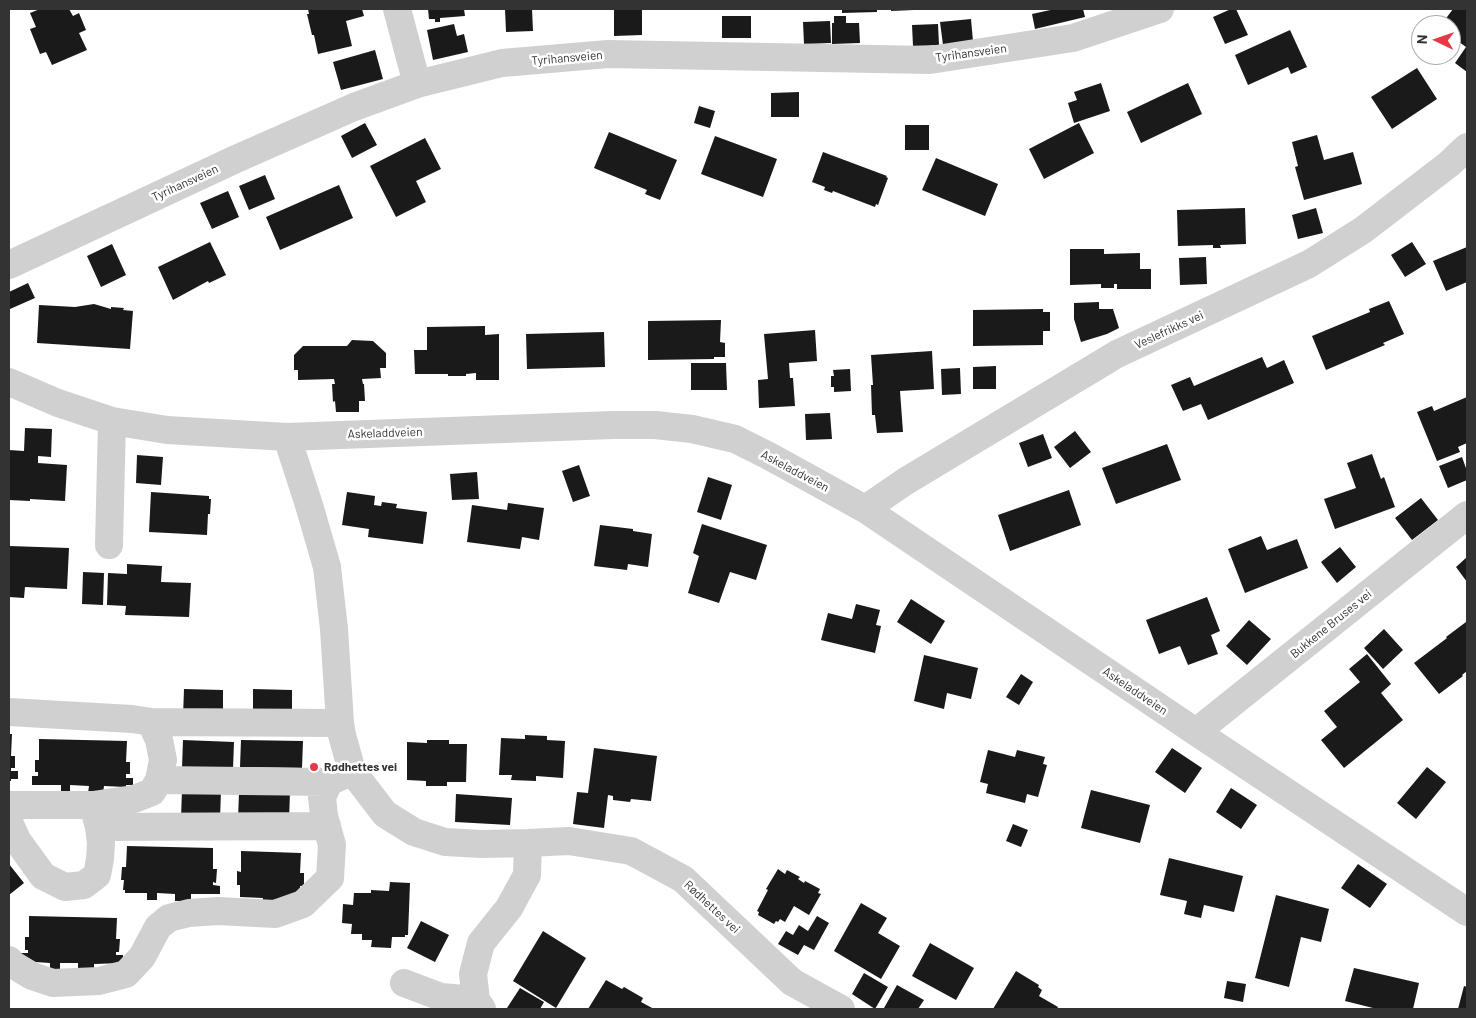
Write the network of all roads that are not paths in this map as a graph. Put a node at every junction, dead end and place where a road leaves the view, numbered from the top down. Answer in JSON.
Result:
{"nodes":[{"id":1,"x":397,"y":9,"type":"edge"},
{"id":2,"x":1160,"y":9,"type":"edge"},
{"id":3,"x":417,"y":84,"type":"junction"},
{"id":4,"x":1467,"y":147,"type":"edge"},
{"id":5,"x":9,"y":265,"type":"edge"},
{"id":6,"x":9,"y":382,"type":"edge"},
{"id":7,"x":112,"y":421,"type":"junction"},
{"id":8,"x":287,"y":437,"type":"junction"},
{"id":9,"x":865,"y":509,"type":"junction"},
{"id":10,"x":1467,"y":515,"type":"edge"},
{"id":11,"x":109,"y":545,"type":"dead end"},
{"id":12,"x":9,"y":712,"type":"edge"},
{"id":13,"x":151,"y":722,"type":"junction"},
{"id":14,"x":340,"y":723,"type":"junction"},
{"id":15,"x":1196,"y":732,"type":"junction"},
{"id":16,"x":340,"y":776,"type":"junction"},
{"id":17,"x":159,"y":780,"type":"junction"},
{"id":18,"x":9,"y":805,"type":"edge"},
{"id":19,"x":96,"y":816,"type":"junction"},
{"id":20,"x":9,"y":822,"type":"edge"},
{"id":21,"x":327,"y":826,"type":"junction"},
{"id":22,"x":528,"y":843,"type":"junction"},
{"id":23,"x":1467,"y":912,"type":"edge"},
{"id":24,"x":9,"y":960,"type":"edge"},
{"id":25,"x":404,"y":983,"type":"dead end"},
{"id":26,"x":479,"y":1005,"type":"edge"},
{"id":27,"x":841,"y":1009,"type":"edge"}],
"edges":[{"from":1,"to":3,"type":"street"},
{"from":2,"to":3,"type":"street","name":"Tyrihansveien"},
{"from":3,"to":5,"type":"street","name":"Tyrihansveien"},
{"from":4,"to":9,"type":"street","name":"Veslefrikks vei"},
{"from":6,"to":7,"type":"street","name":"Askeladdveien"},
{"from":7,"to":8,"type":"street","name":"Askeladdveien"},
{"from":7,"to":11,"type":"street"},
{"from":8,"to":9,"type":"street","name":"Askeladdveien"},
{"from":8,"to":14,"type":"street","name":"Rødhettes vei"},
{"from":9,"to":15,"type":"street","name":"Askeladdveien"},
{"from":10,"to":15,"type":"street","name":"Bukkene Bruses vei"},
{"from":12,"to":13,"type":"street"},
{"from":13,"to":14,"type":"street"},
{"from":13,"to":17,"type":"street"},
{"from":14,"to":16,"type":"street","name":"Rødhettes vei"},
{"from":15,"to":23,"type":"street","name":"Askeladdveien"},
{"from":16,"to":17,"type":"street"},
{"from":16,"to":21,"type":"street","name":"Rødhettes vei"},
{"from":16,"to":22,"type":"street","name":"Rødhettes vei"},
{"from":17,"to":19,"type":"street"},
{"from":18,"to":19,"type":"street"},
{"from":19,"to":20,"type":"street"},
{"from":19,"to":21,"type":"street"},
{"from":21,"to":24,"type":"street","name":"Rødhettes vei"},
{"from":22,"to":26,"type":"street"},
{"from":22,"to":27,"type":"street","name":"Rødhettes vei"},
{"from":25,"to":26,"type":"street"}]}
